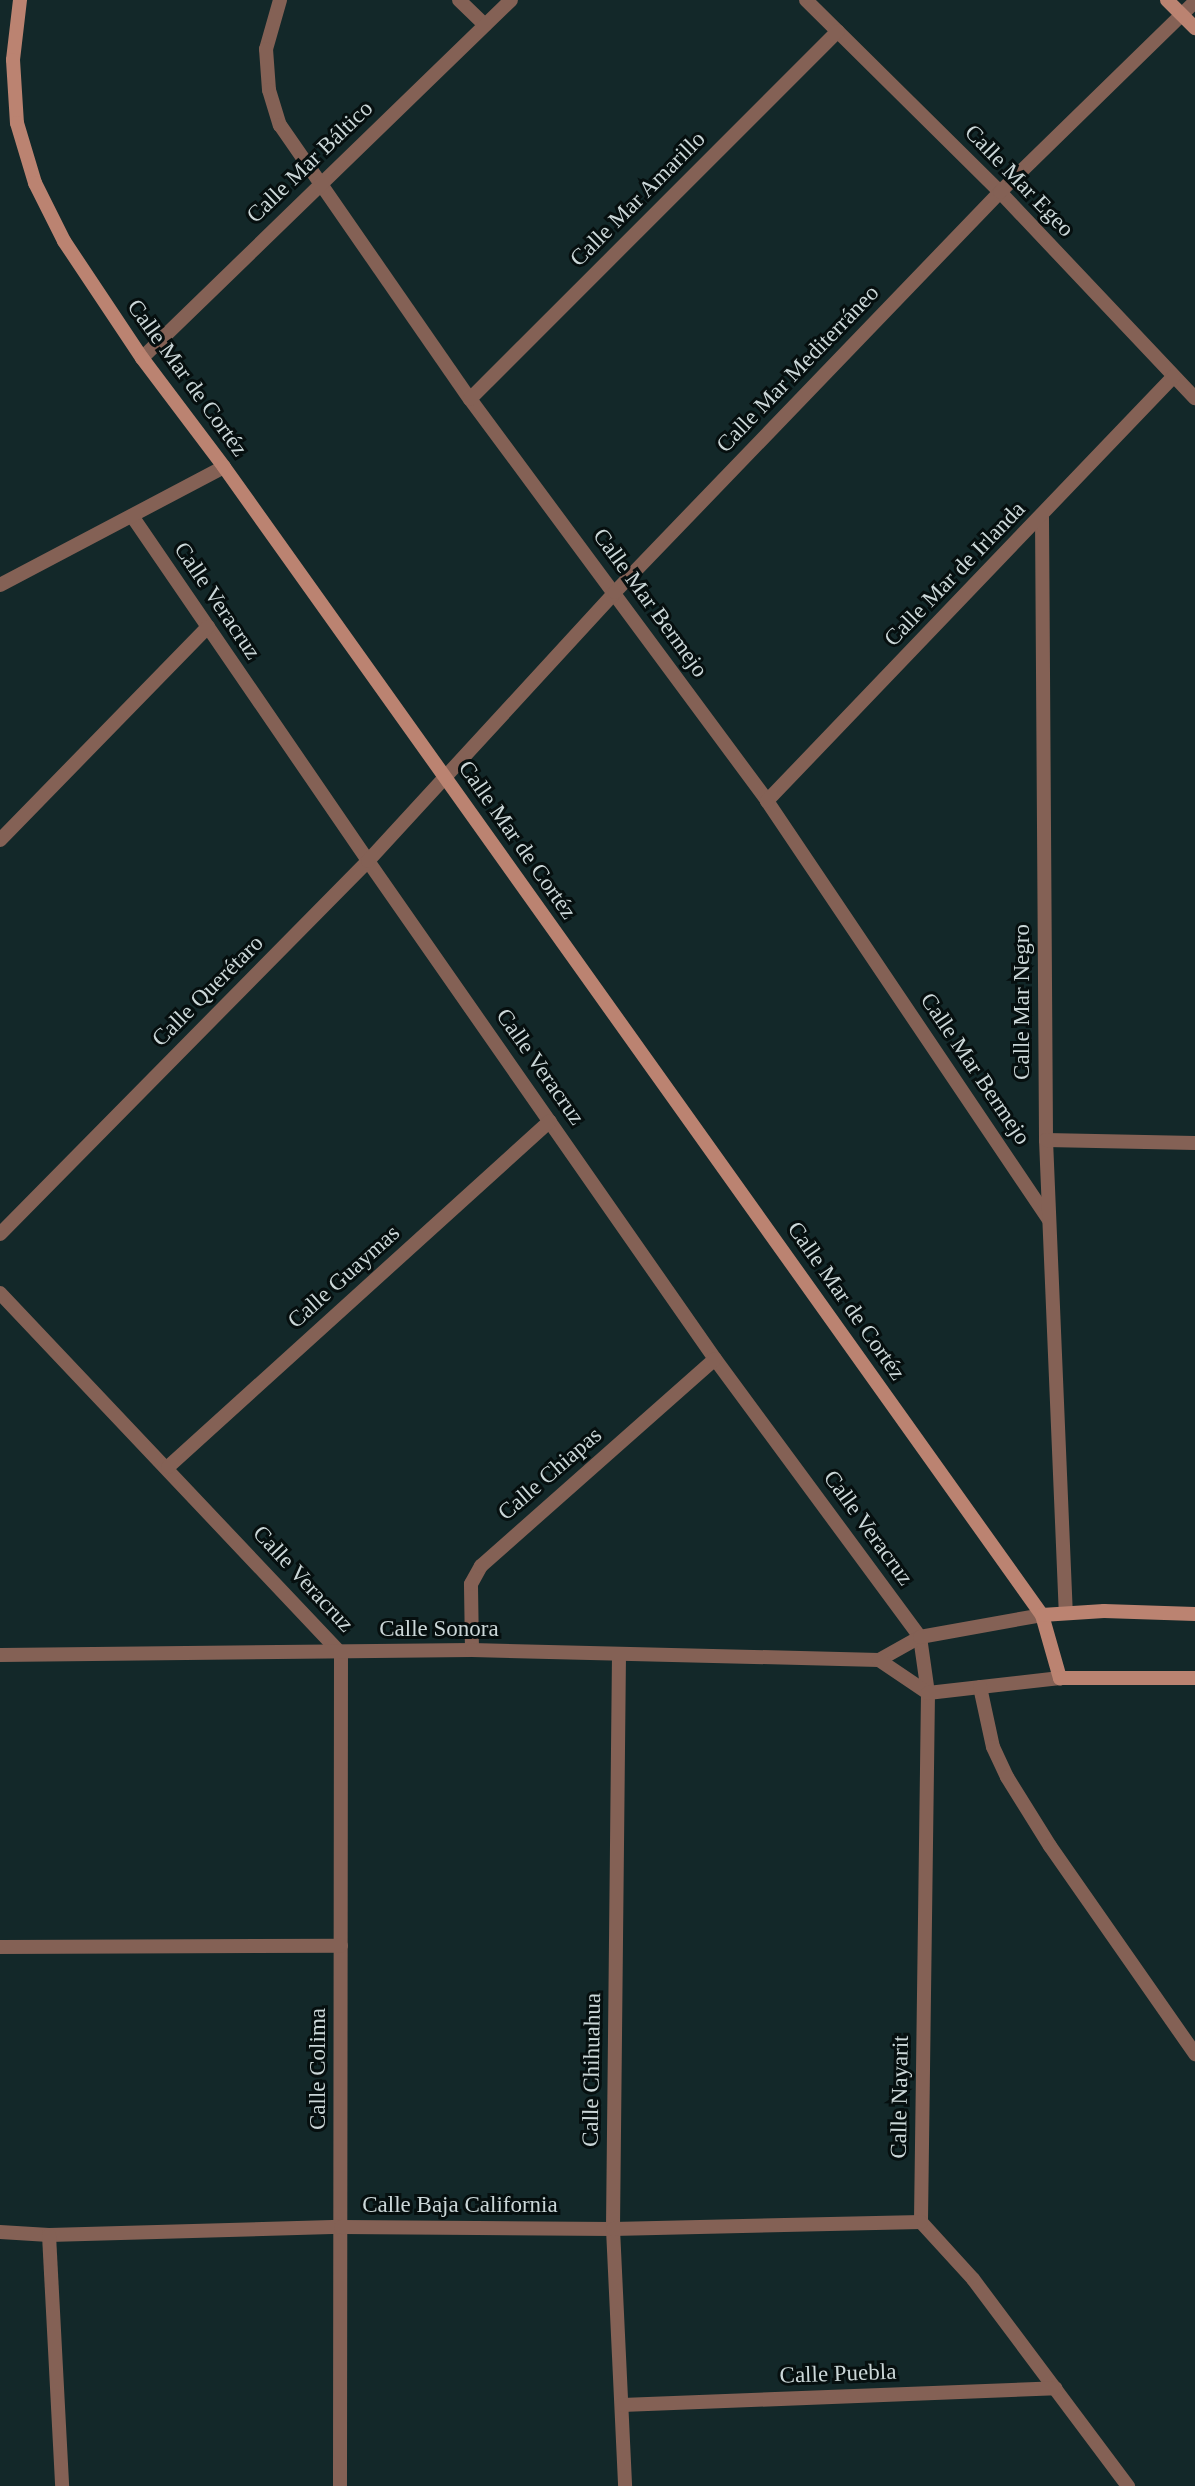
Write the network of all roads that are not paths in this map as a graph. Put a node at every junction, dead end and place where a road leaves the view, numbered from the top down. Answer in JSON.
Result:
{"nodes":[{"id":1,"x":20,"y":0,"type":"edge"},
{"id":2,"x":280,"y":0,"type":"edge"},
{"id":3,"x":458,"y":0,"type":"edge"},
{"id":4,"x":511,"y":0,"type":"edge"},
{"id":5,"x":806,"y":0,"type":"edge"},
{"id":6,"x":1167,"y":0,"type":"edge"},
{"id":7,"x":1195,"y":2,"type":"edge"},
{"id":8,"x":1182,"y":15,"type":"junction"},
{"id":9,"x":485,"y":25,"type":"junction"},
{"id":10,"x":1195,"y":27,"type":"edge"},
{"id":11,"x":838,"y":31,"type":"junction"},
{"id":12,"x":319,"y":184,"type":"junction"},
{"id":13,"x":1000,"y":192,"type":"junction"},
{"id":14,"x":142,"y":358,"type":"junction"},
{"id":15,"x":1174,"y":376,"type":"junction"},
{"id":16,"x":1195,"y":398,"type":"edge"},
{"id":17,"x":470,"y":399,"type":"junction"},
{"id":18,"x":224,"y":467,"type":"junction"},
{"id":19,"x":132,"y":516,"type":"junction"},
{"id":20,"x":1042,"y":517,"type":"junction"},
{"id":21,"x":0,"y":585,"type":"edge"},
{"id":22,"x":615,"y":592,"type":"junction"},
{"id":23,"x":208,"y":627,"type":"junction"},
{"id":24,"x":446,"y":778,"type":"junction"},
{"id":25,"x":767,"y":801,"type":"junction"},
{"id":26,"x":0,"y":840,"type":"edge"},
{"id":27,"x":368,"y":861,"type":"junction"},
{"id":28,"x":550,"y":1121,"type":"junction"},
{"id":29,"x":1046,"y":1140,"type":"junction"},
{"id":30,"x":1195,"y":1143,"type":"edge"},
{"id":31,"x":1049,"y":1220,"type":"junction"},
{"id":32,"x":0,"y":1234,"type":"edge"},
{"id":33,"x":0,"y":1293,"type":"edge"},
{"id":34,"x":715,"y":1359,"type":"junction"},
{"id":35,"x":167,"y":1467,"type":"junction"},
{"id":36,"x":1066,"y":1613,"type":"junction"},
{"id":37,"x":1195,"y":1614,"type":"edge"},
{"id":38,"x":1042,"y":1615,"type":"junction"},
{"id":39,"x":920,"y":1637,"type":"junction"},
{"id":40,"x":472,"y":1650,"type":"junction"},
{"id":41,"x":341,"y":1653,"type":"junction"},
{"id":42,"x":619,"y":1654,"type":"junction"},
{"id":43,"x":0,"y":1655,"type":"edge"},
{"id":44,"x":879,"y":1660,"type":"junction"},
{"id":45,"x":1060,"y":1678,"type":"junction"},
{"id":46,"x":1195,"y":1678,"type":"edge"},
{"id":47,"x":980,"y":1687,"type":"junction"},
{"id":48,"x":928,"y":1693,"type":"junction"},
{"id":49,"x":341,"y":1946,"type":"junction"},
{"id":50,"x":0,"y":1947,"type":"edge"},
{"id":51,"x":1195,"y":2054,"type":"edge"},
{"id":52,"x":920,"y":2222,"type":"junction"},
{"id":53,"x":341,"y":2227,"type":"junction"},
{"id":54,"x":613,"y":2229,"type":"junction"},
{"id":55,"x":0,"y":2232,"type":"edge"},
{"id":56,"x":49,"y":2235,"type":"junction"},
{"id":57,"x":1056,"y":2388,"type":"junction"},
{"id":58,"x":622,"y":2405,"type":"junction"},
{"id":59,"x":62,"y":2486,"type":"edge"},
{"id":60,"x":340,"y":2486,"type":"edge"},
{"id":61,"x":625,"y":2486,"type":"edge"},
{"id":62,"x":1128,"y":2486,"type":"edge"}],
"edges":[{"from":1,"to":14,"type":"street","name":"Calle Mar de Cortéz"},
{"from":2,"to":12,"type":"street","name":"Calle Mar Bermejo"},
{"from":3,"to":9,"type":"street"},
{"from":4,"to":9,"type":"street","name":"Calle Mar Báltico"},
{"from":5,"to":11,"type":"street","name":"Calle Mar Egeo"},
{"from":6,"to":8,"type":"street"},
{"from":7,"to":8,"type":"street","name":"Calle Mar Mediterráneo"},
{"from":8,"to":10,"type":"street"},
{"from":8,"to":13,"type":"street","name":"Calle Mar Mediterráneo"},
{"from":9,"to":12,"type":"street","name":"Calle Mar Báltico"},
{"from":11,"to":13,"type":"street","name":"Calle Mar Egeo"},
{"from":11,"to":17,"type":"street","name":"Calle Mar Amarillo"},
{"from":12,"to":14,"type":"street","name":"Calle Mar Báltico"},
{"from":12,"to":17,"type":"street","name":"Calle Mar Bermejo"},
{"from":13,"to":15,"type":"street","name":"Calle Mar Egeo"},
{"from":13,"to":22,"type":"street","name":"Calle Mar Mediterráneo"},
{"from":14,"to":18,"type":"street","name":"Calle Mar de Cortéz"},
{"from":15,"to":16,"type":"street","name":"Calle Mar Egeo"},
{"from":15,"to":20,"type":"street","name":"Calle Mar de Irlanda"},
{"from":17,"to":22,"type":"street","name":"Calle Mar Bermejo"},
{"from":18,"to":19,"type":"street"},
{"from":18,"to":24,"type":"street","name":"Calle Mar de Cortéz"},
{"from":19,"to":21,"type":"street"},
{"from":19,"to":23,"type":"street","name":"Calle Veracruz"},
{"from":20,"to":25,"type":"street","name":"Calle Mar de Irlanda"},
{"from":20,"to":29,"type":"street","name":"Calle Mar Negro"},
{"from":22,"to":24,"type":"street","name":"Calle Mar Mediterráneo"},
{"from":22,"to":25,"type":"street","name":"Calle Mar Bermejo"},
{"from":23,"to":26,"type":"street"},
{"from":23,"to":27,"type":"street","name":"Calle Veracruz"},
{"from":24,"to":27,"type":"street","name":"Calle Querétaro"},
{"from":24,"to":38,"type":"street","name":"Calle Mar de Cortéz"},
{"from":25,"to":31,"type":"street","name":"Calle Mar Bermejo"},
{"from":27,"to":28,"type":"street","name":"Calle Veracruz"},
{"from":27,"to":32,"type":"street","name":"Calle Querétaro"},
{"from":28,"to":34,"type":"street","name":"Calle Veracruz"},
{"from":28,"to":35,"type":"street","name":"Calle Guaymas"},
{"from":29,"to":30,"type":"street"},
{"from":29,"to":31,"type":"street","name":"Calle Mar Negro"},
{"from":31,"to":36,"type":"street","name":"Calle Mar Negro"},
{"from":33,"to":35,"type":"street","name":"Calle Veracruz"},
{"from":34,"to":39,"type":"street","name":"Calle Veracruz"},
{"from":34,"to":40,"type":"street","name":"Calle Chiapas"},
{"from":35,"to":41,"type":"street","name":"Calle Veracruz"},
{"from":36,"to":37,"type":"street"},
{"from":36,"to":38,"type":"street"},
{"from":38,"to":39,"type":"street"},
{"from":38,"to":45,"type":"street","name":"Calle Mar de Cortéz"},
{"from":39,"to":44,"type":"street"},
{"from":39,"to":48,"type":"street","name":"Calle Nayarit"},
{"from":40,"to":41,"type":"street","name":"Calle Sonora"},
{"from":40,"to":42,"type":"street","name":"Calle Sonora"},
{"from":41,"to":43,"type":"street","name":"Calle Sonora"},
{"from":41,"to":49,"type":"street","name":"Calle Colima"},
{"from":42,"to":44,"type":"street","name":"Calle Sonora"},
{"from":42,"to":54,"type":"street","name":"Calle Chihuahua"},
{"from":44,"to":48,"type":"street"},
{"from":45,"to":46,"type":"street"},
{"from":45,"to":47,"type":"street"},
{"from":47,"to":48,"type":"street"},
{"from":47,"to":51,"type":"street"},
{"from":48,"to":52,"type":"street","name":"Calle Nayarit"},
{"from":49,"to":50,"type":"street"},
{"from":49,"to":53,"type":"street","name":"Calle Colima"},
{"from":52,"to":54,"type":"street","name":"Calle Baja California"},
{"from":52,"to":57,"type":"street"},
{"from":53,"to":54,"type":"street","name":"Calle Baja California"},
{"from":53,"to":56,"type":"street","name":"Calle Baja California"},
{"from":53,"to":60,"type":"street","name":"Calle Colima"},
{"from":54,"to":58,"type":"street","name":"Calle Chihuahua"},
{"from":55,"to":56,"type":"street","name":"Calle Baja California"},
{"from":56,"to":59,"type":"street"},
{"from":57,"to":58,"type":"street","name":"Calle Puebla"},
{"from":57,"to":62,"type":"street"},
{"from":58,"to":61,"type":"street","name":"Calle Chihuahua"}]}
